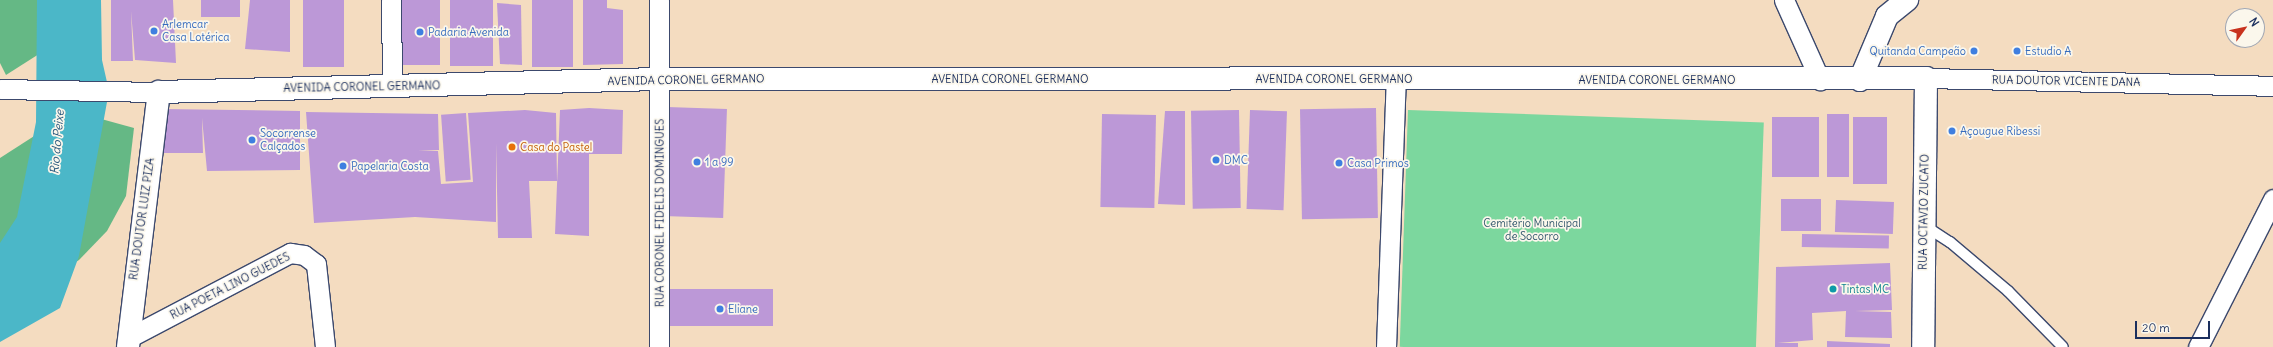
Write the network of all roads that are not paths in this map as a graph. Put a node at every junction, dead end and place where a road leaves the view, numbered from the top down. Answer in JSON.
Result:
{"nodes":[{"id":1,"x":391,"y":0,"type":"edge"},
{"id":2,"x":659,"y":0,"type":"edge"},
{"id":3,"x":1784,"y":0,"type":"edge"},
{"id":4,"x":1907,"y":0,"type":"edge"},
{"id":5,"x":1926,"y":78,"type":"junction"},
{"id":6,"x":660,"y":79,"type":"junction"},
{"id":7,"x":1396,"y":79,"type":"junction"},
{"id":8,"x":1820,"y":80,"type":"junction"},
{"id":9,"x":1860,"y":80,"type":"junction"},
{"id":10,"x":392,"y":86,"type":"junction"},
{"id":11,"x":2273,"y":86,"type":"edge"},
{"id":12,"x":0,"y":89,"type":"edge"},
{"id":13,"x":150,"y":91,"type":"junction"},
{"id":14,"x":2273,"y":200,"type":"edge"},
{"id":15,"x":1923,"y":224,"type":"junction"},
{"id":16,"x":129,"y":342,"type":"edge"},
{"id":17,"x":325,"y":347,"type":"edge"},
{"id":18,"x":659,"y":347,"type":"edge"},
{"id":19,"x":1386,"y":347,"type":"edge"},
{"id":20,"x":1923,"y":347,"type":"edge"},
{"id":21,"x":2063,"y":347,"type":"edge"},
{"id":22,"x":2198,"y":347,"type":"edge"}],
"edges":[{"from":1,"to":10,"type":"street"},
{"from":2,"to":6,"type":"street","name":"RUA CORONEL FIDELIS DOMINGUES"},
{"from":3,"to":8,"type":"street"},
{"from":4,"to":9,"type":"street"},
{"from":5,"to":9,"type":"street","name":"RUA DOUTOR VICENTE DANA"},
{"from":5,"to":11,"type":"street","name":"RUA DOUTOR VICENTE DANA"},
{"from":5,"to":15,"type":"street","name":"RUA OCTAVIO ZUCATO"},
{"from":6,"to":7,"type":"street","name":"AVENIDA CORONEL GERMANO"},
{"from":6,"to":10,"type":"street","name":"AVENIDA CORONEL GERMANO"},
{"from":6,"to":18,"type":"street","name":"RUA CORONEL FIDELIS DOMINGUES"},
{"from":7,"to":8,"type":"street","name":"AVENIDA CORONEL GERMANO"},
{"from":7,"to":19,"type":"street"},
{"from":8,"to":9,"type":"street","name":"AVENIDA CORONEL GERMANO"},
{"from":10,"to":13,"type":"street","name":"AVENIDA CORONEL GERMANO"},
{"from":12,"to":13,"type":"street"},
{"from":13,"to":16,"type":"street","name":"RUA DOUTOR LUIZ PIZA"},
{"from":14,"to":22,"type":"street"},
{"from":15,"to":20,"type":"street","name":"RUA OCTAVIO ZUCATO"},
{"from":15,"to":21,"type":"lane"},
{"from":16,"to":17,"type":"street","name":"RUA POETA LINO GUEDES"}]}
